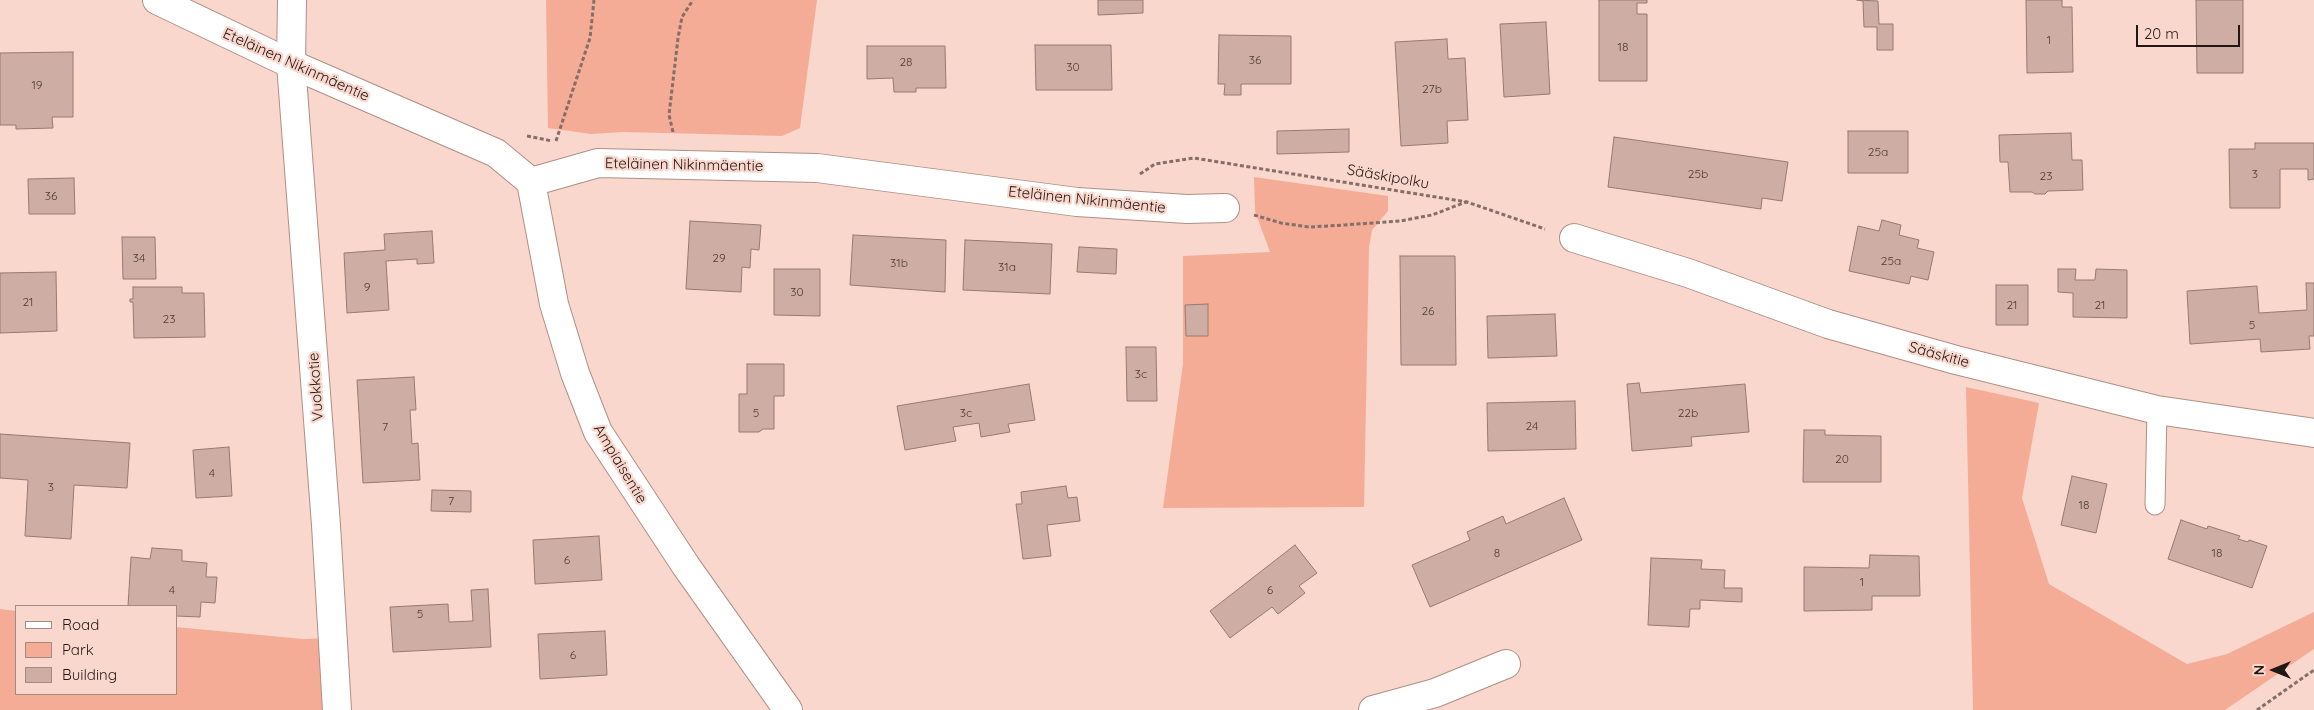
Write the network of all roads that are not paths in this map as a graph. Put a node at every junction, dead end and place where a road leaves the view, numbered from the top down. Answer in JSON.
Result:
{"nodes":[{"id":1,"x":157,"y":0,"type":"edge"},
{"id":2,"x":292,"y":0,"type":"edge"},
{"id":3,"x":291,"y":64,"type":"junction"},
{"id":4,"x":530,"y":182,"type":"junction"},
{"id":5,"x":1225,"y":208,"type":"road end"},
{"id":6,"x":1574,"y":238,"type":"road end"},
{"id":7,"x":2157,"y":410,"type":"junction"},
{"id":8,"x":2314,"y":433,"type":"edge"},
{"id":9,"x":2155,"y":504,"type":"dead end"},
{"id":10,"x":1506,"y":664,"type":"dead end"},
{"id":11,"x":337,"y":710,"type":"edge"},
{"id":12,"x":788,"y":710,"type":"edge"},
{"id":13,"x":1374,"y":710,"type":"edge"}],
"edges":[{"from":1,"to":3,"type":"street","name":"Eteläinen Nikinmäentie"},
{"from":2,"to":3,"type":"street","name":"Vuokkotie"},
{"from":3,"to":4,"type":"street","name":"Eteläinen Nikinmäentie"},
{"from":3,"to":11,"type":"street","name":"Vuokkotie"},
{"from":4,"to":5,"type":"street","name":"Eteläinen Nikinmäentie"},
{"from":4,"to":12,"type":"street","name":"Ampiaisentie"},
{"from":6,"to":7,"type":"street","name":"Sääskitie"},
{"from":7,"to":8,"type":"street","name":"Sääskitie"},
{"from":7,"to":9,"type":"lane"},
{"from":10,"to":13,"type":"street"}]}
